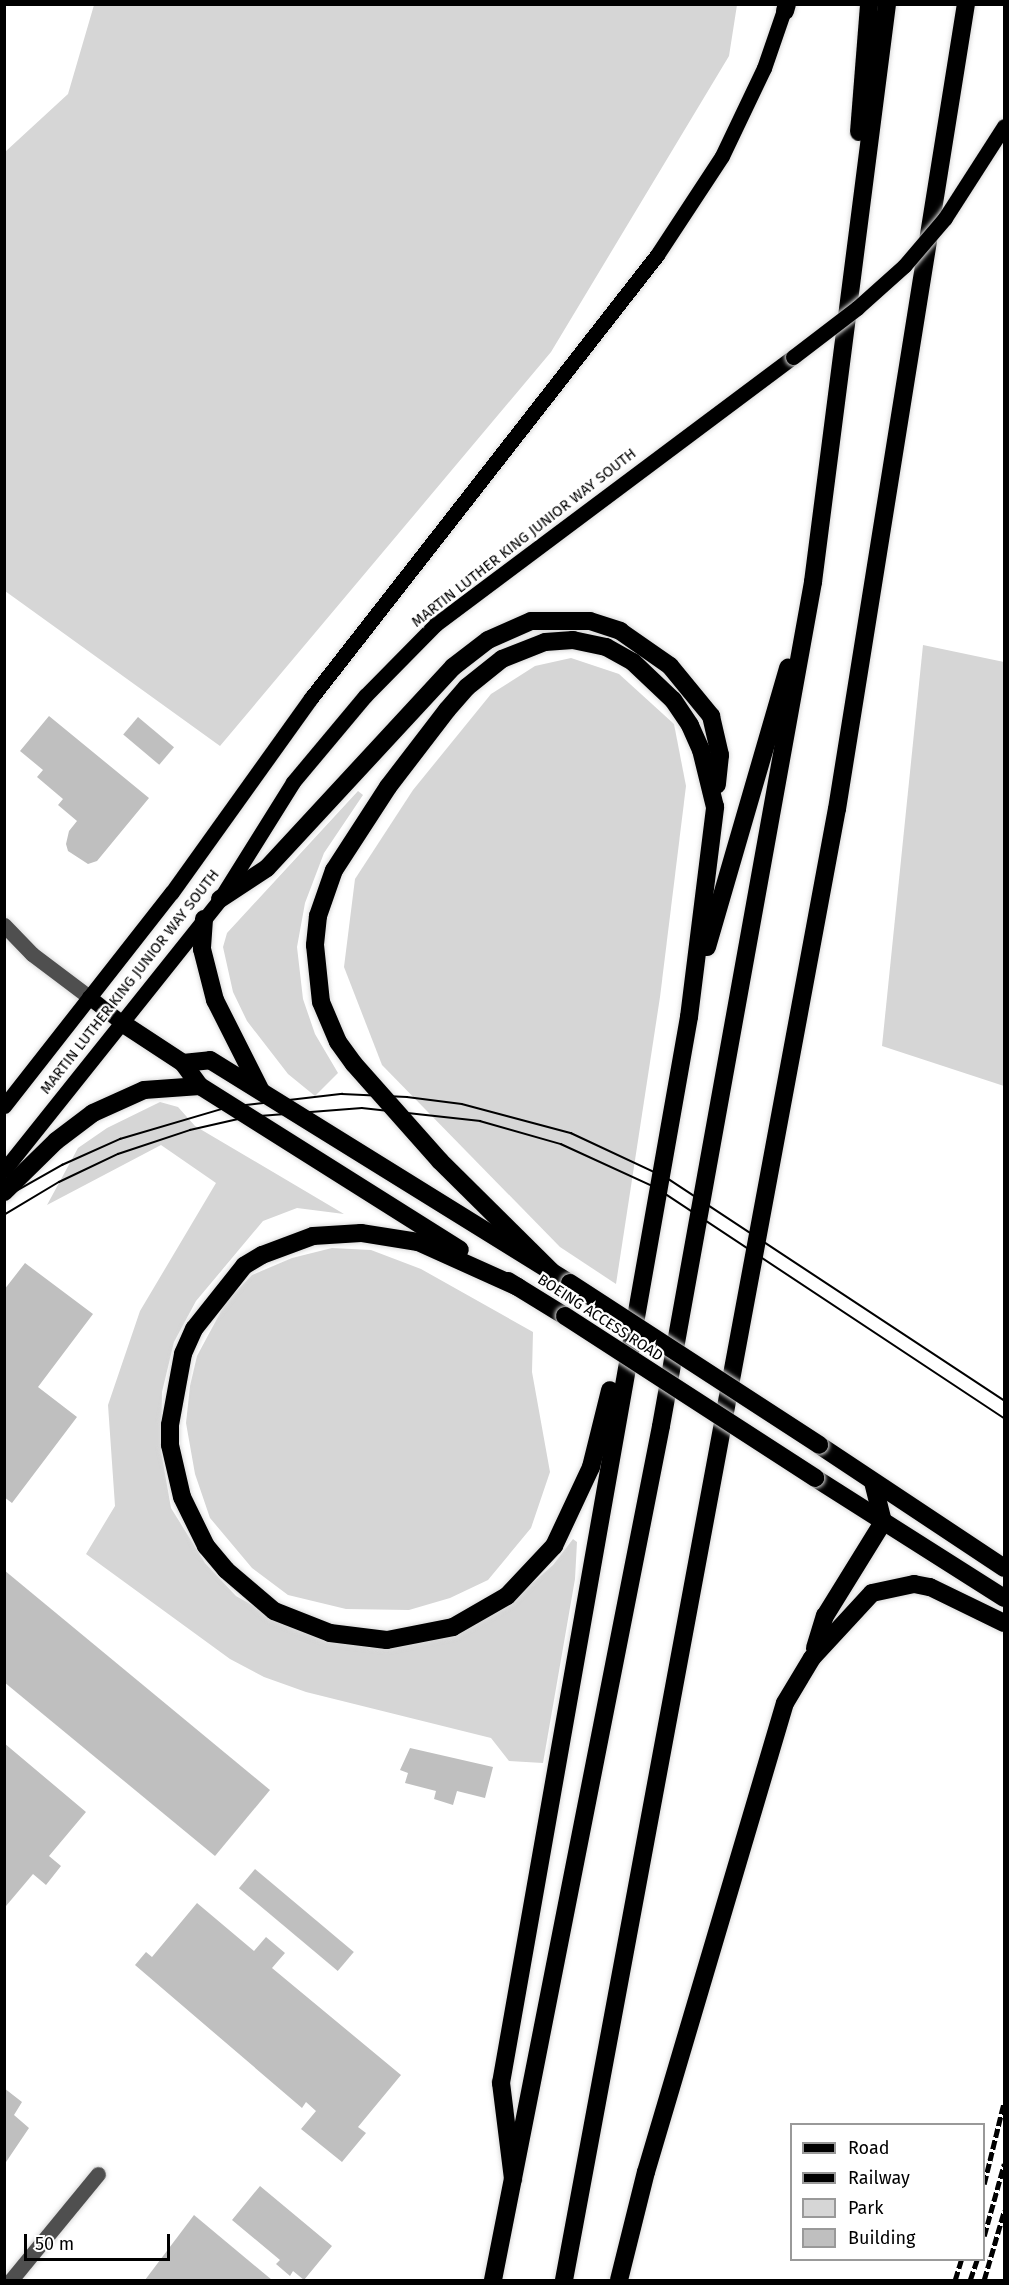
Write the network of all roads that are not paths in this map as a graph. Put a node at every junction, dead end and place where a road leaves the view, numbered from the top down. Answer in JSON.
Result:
{"nodes":[{"id":1,"x":869,"y":4,"type":"edge"},
{"id":2,"x":887,"y":4,"type":"edge"},
{"id":3,"x":966,"y":4,"type":"edge"},
{"id":4,"x":786,"y":7,"type":"edge"},
{"id":5,"x":1005,"y":126,"type":"edge"},
{"id":6,"x":841,"y":370,"type":"junction"},
{"id":7,"x":813,"y":582,"type":"junction"},
{"id":8,"x":715,"y":807,"type":"junction"},
{"id":9,"x":220,"y":899,"type":"junction"},
{"id":10,"x":204,"y":919,"type":"junction"},
{"id":11,"x":4,"y":925,"type":"edge"},
{"id":12,"x":88,"y":997,"type":"junction"},
{"id":13,"x":689,"y":1017,"type":"junction"},
{"id":14,"x":122,"y":1023,"type":"junction"},
{"id":15,"x":183,"y":1063,"type":"junction"},
{"id":16,"x":200,"y":1086,"type":"junction"},
{"id":17,"x":262,"y":1092,"type":"junction"},
{"id":18,"x":4,"y":1106,"type":"edge"},
{"id":19,"x":4,"y":1170,"type":"edge"},
{"id":20,"x":4,"y":1192,"type":"edge"},
{"id":21,"x":644,"y":1260,"type":"junction"},
{"id":22,"x":551,"y":1271,"type":"junction"},
{"id":23,"x":518,"y":1287,"type":"junction"},
{"id":24,"x":873,"y":1482,"type":"junction"},
{"id":25,"x":883,"y":1522,"type":"junction"},
{"id":26,"x":1005,"y":1568,"type":"edge"},
{"id":27,"x":1005,"y":1598,"type":"edge"},
{"id":28,"x":1005,"y":1623,"type":"edge"},
{"id":29,"x":812,"y":1658,"type":"junction"},
{"id":30,"x":98,"y":2174,"type":"dead end"},
{"id":31,"x":513,"y":2179,"type":"junction"},
{"id":32,"x":11,"y":2280,"type":"edge"},
{"id":33,"x":493,"y":2280,"type":"edge"},
{"id":34,"x":564,"y":2280,"type":"edge"},
{"id":35,"x":619,"y":2280,"type":"edge"}],
"edges":[{"from":1,"to":6,"type":"highway"},
{"from":2,"to":6,"type":"highway"},
{"from":3,"to":34,"type":"highway"},
{"from":4,"to":12,"type":"main road","name":"MARTIN LUTHER KING JUNIOR WAY SOUTH"},
{"from":5,"to":9,"type":"main road","name":"MARTIN LUTHER KING JUNIOR WAY SOUTH","bridge":true},
{"from":6,"to":7,"type":"highway"},
{"from":7,"to":13,"type":"highway"},
{"from":7,"to":31,"type":"highway"},
{"from":8,"to":9,"type":"highway"},
{"from":8,"to":13,"type":"highway"},
{"from":8,"to":22,"type":"highway"},
{"from":9,"to":10,"type":"main road","name":"MARTIN LUTHER KING JUNIOR WAY SOUTH"},
{"from":10,"to":14,"type":"main road","name":"MARTIN LUTHER KING JUNIOR WAY SOUTH"},
{"from":10,"to":17,"type":"highway"},
{"from":11,"to":12,"type":"street"},
{"from":12,"to":14,"type":"main road","name":"BOEING ACCESS ROAD"},
{"from":12,"to":18,"type":"main road","name":"MARTIN LUTHER KING JUNIOR WAY SOUTH"},
{"from":13,"to":21,"type":"highway"},
{"from":14,"to":15,"type":"highway","name":"BOEING ACCESS ROAD"},
{"from":14,"to":19,"type":"main road","name":"MARTIN LUTHER KING JUNIOR WAY SOUTH"},
{"from":15,"to":16,"type":"highway","name":"BOEING ACCESS ROAD"},
{"from":15,"to":17,"type":"highway","name":"BOEING ACCESS ROAD"},
{"from":16,"to":20,"type":"highway"},
{"from":16,"to":23,"type":"highway","name":"BOEING ACCESS ROAD"},
{"from":17,"to":22,"type":"highway","name":"BOEING ACCESS ROAD"},
{"from":21,"to":23,"type":"highway"},
{"from":21,"to":31,"type":"highway"},
{"from":22,"to":24,"type":"highway","name":"BOEING ACCESS ROAD","bridge":true},
{"from":23,"to":25,"type":"highway","name":"BOEING ACCESS ROAD","bridge":true},
{"from":24,"to":25,"type":"highway"},
{"from":24,"to":26,"type":"highway","name":"BOEING ACCESS ROAD"},
{"from":25,"to":27,"type":"highway","name":"BOEING ACCESS ROAD"},
{"from":25,"to":29,"type":"highway"},
{"from":28,"to":29,"type":"highway"},
{"from":29,"to":35,"type":"highway"},
{"from":30,"to":32,"type":"street"},
{"from":31,"to":33,"type":"highway"}]}
